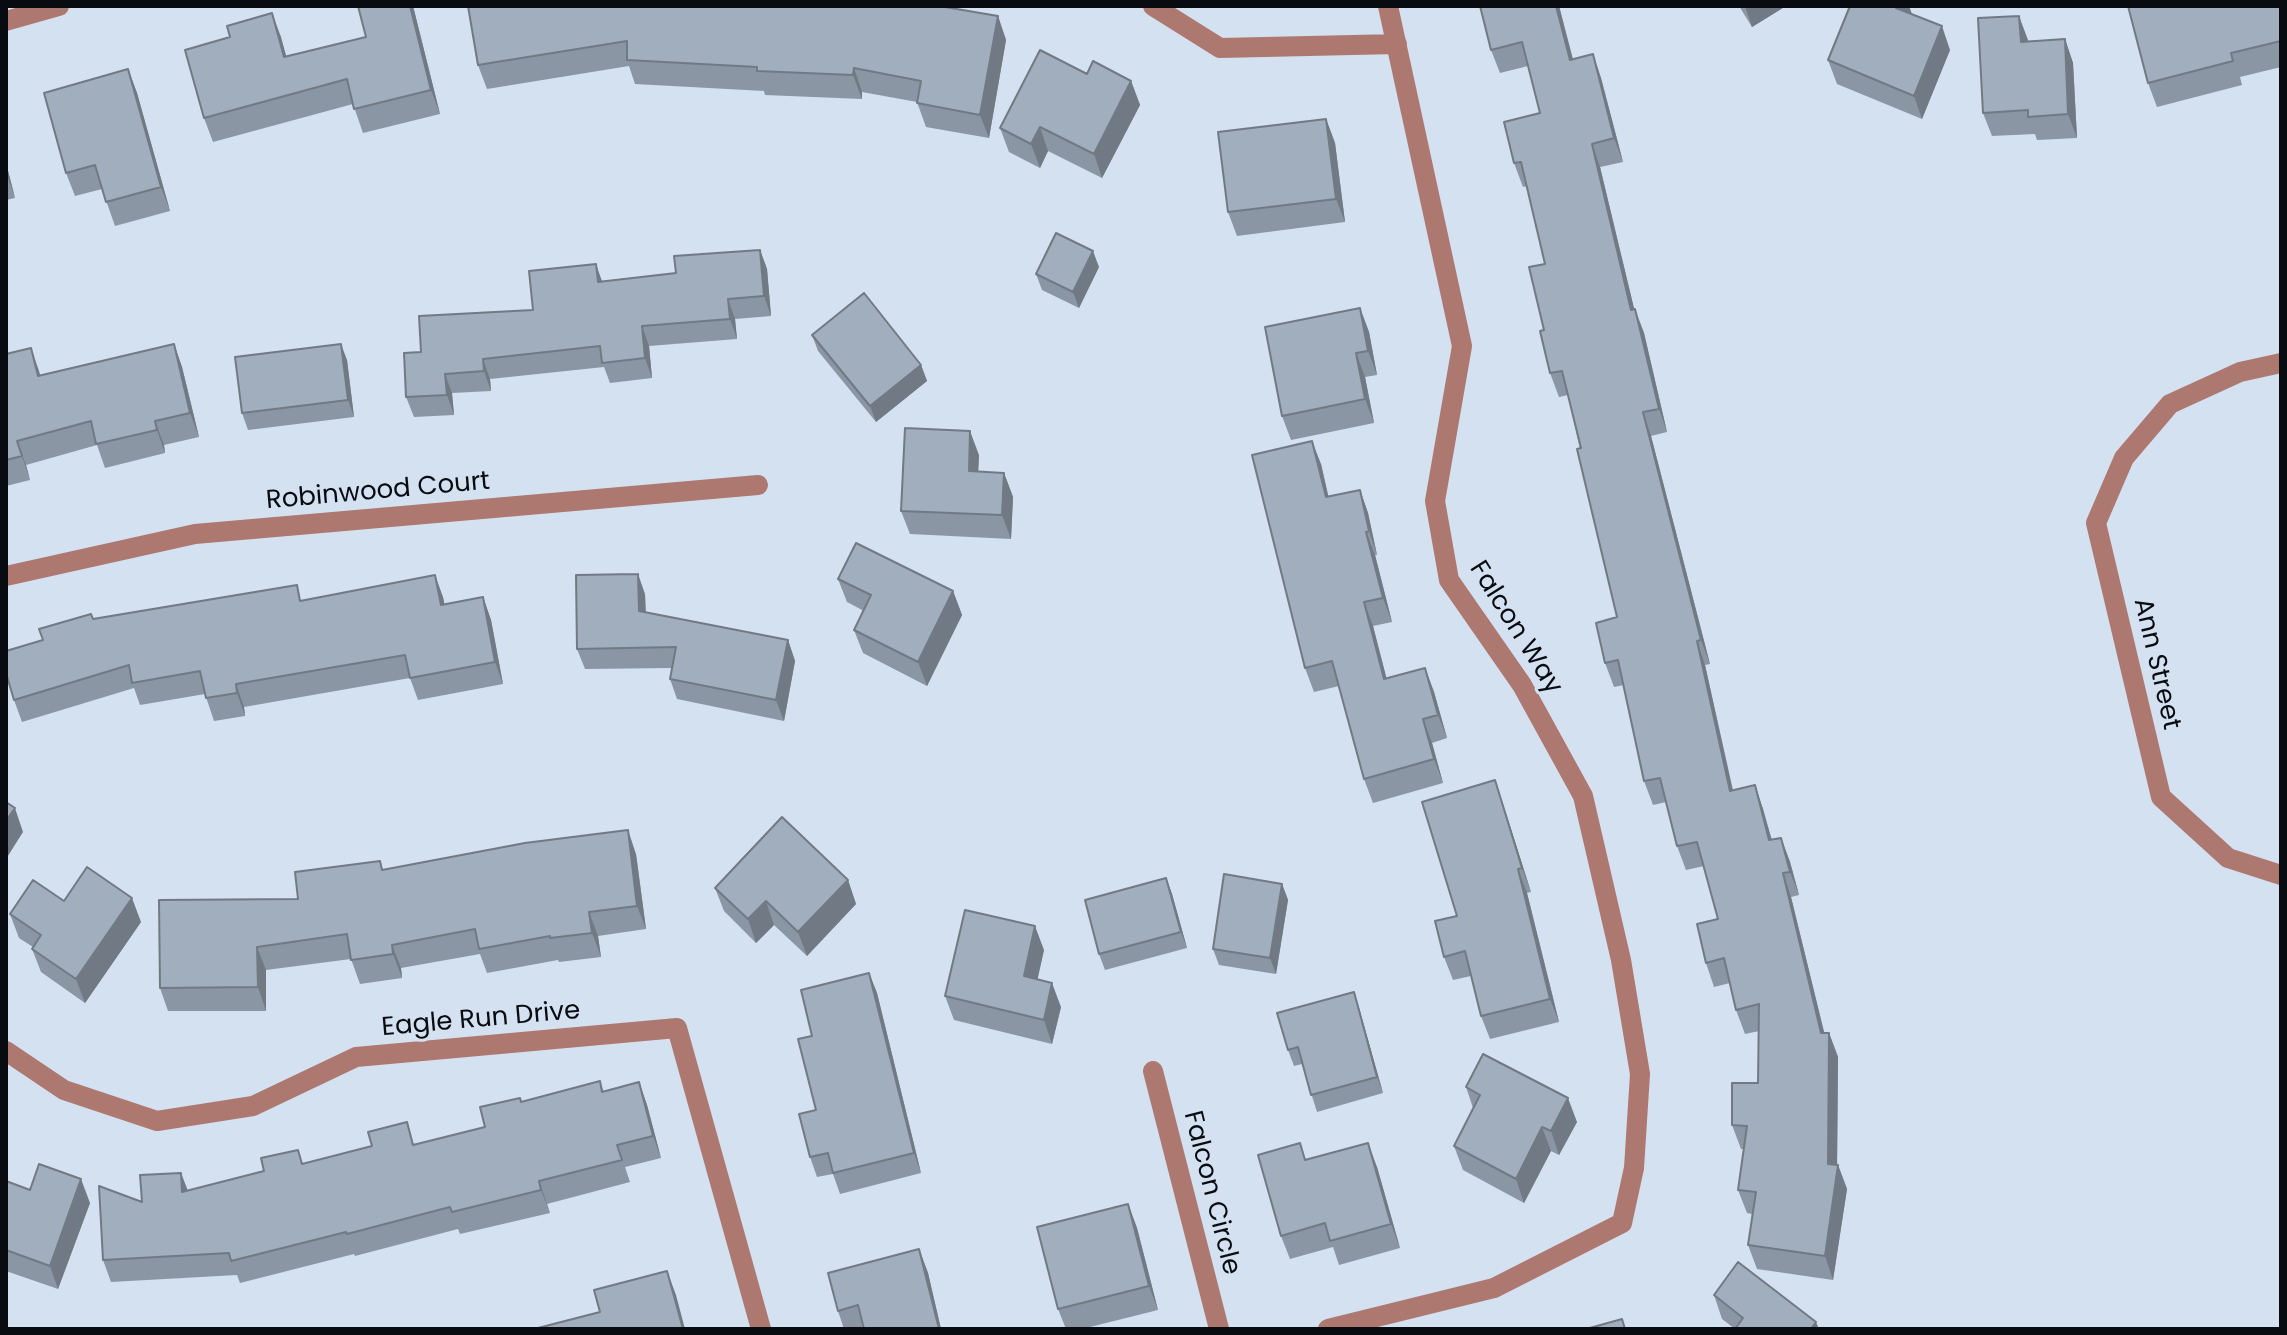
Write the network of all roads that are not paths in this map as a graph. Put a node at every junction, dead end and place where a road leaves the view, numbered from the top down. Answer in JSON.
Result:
{"nodes":[{"id":1,"x":59,"y":6,"type":"edge"},
{"id":2,"x":1153,"y":6,"type":"edge"},
{"id":3,"x":1388,"y":6,"type":"edge"},
{"id":4,"x":6,"y":21,"type":"edge"},
{"id":5,"x":1397,"y":44,"type":"junction"},
{"id":6,"x":2281,"y":363,"type":"edge"},
{"id":7,"x":758,"y":485,"type":"dead end"},
{"id":8,"x":6,"y":576,"type":"edge"},
{"id":9,"x":2281,"y":875,"type":"edge"},
{"id":10,"x":6,"y":1051,"type":"edge"},
{"id":11,"x":1153,"y":1071,"type":"dead end"},
{"id":12,"x":1374,"y":1324,"type":"edge"},
{"id":13,"x":761,"y":1329,"type":"edge"},
{"id":14,"x":1219,"y":1329,"type":"edge"},
{"id":15,"x":1328,"y":1329,"type":"edge"}],
"edges":[{"from":1,"to":4,"type":"street"},
{"from":2,"to":5,"type":"street"},
{"from":3,"to":5,"type":"street","name":"Falcon Way"},
{"from":5,"to":12,"type":"street","name":"Falcon Way"},
{"from":6,"to":9,"type":"street","name":"Ann Street"},
{"from":7,"to":8,"type":"street","name":"Robinwood Court"},
{"from":10,"to":13,"type":"street","name":"Eagle Run Drive"},
{"from":11,"to":14,"type":"street","name":"Falcon Circle"},
{"from":12,"to":15,"type":"street"}]}
